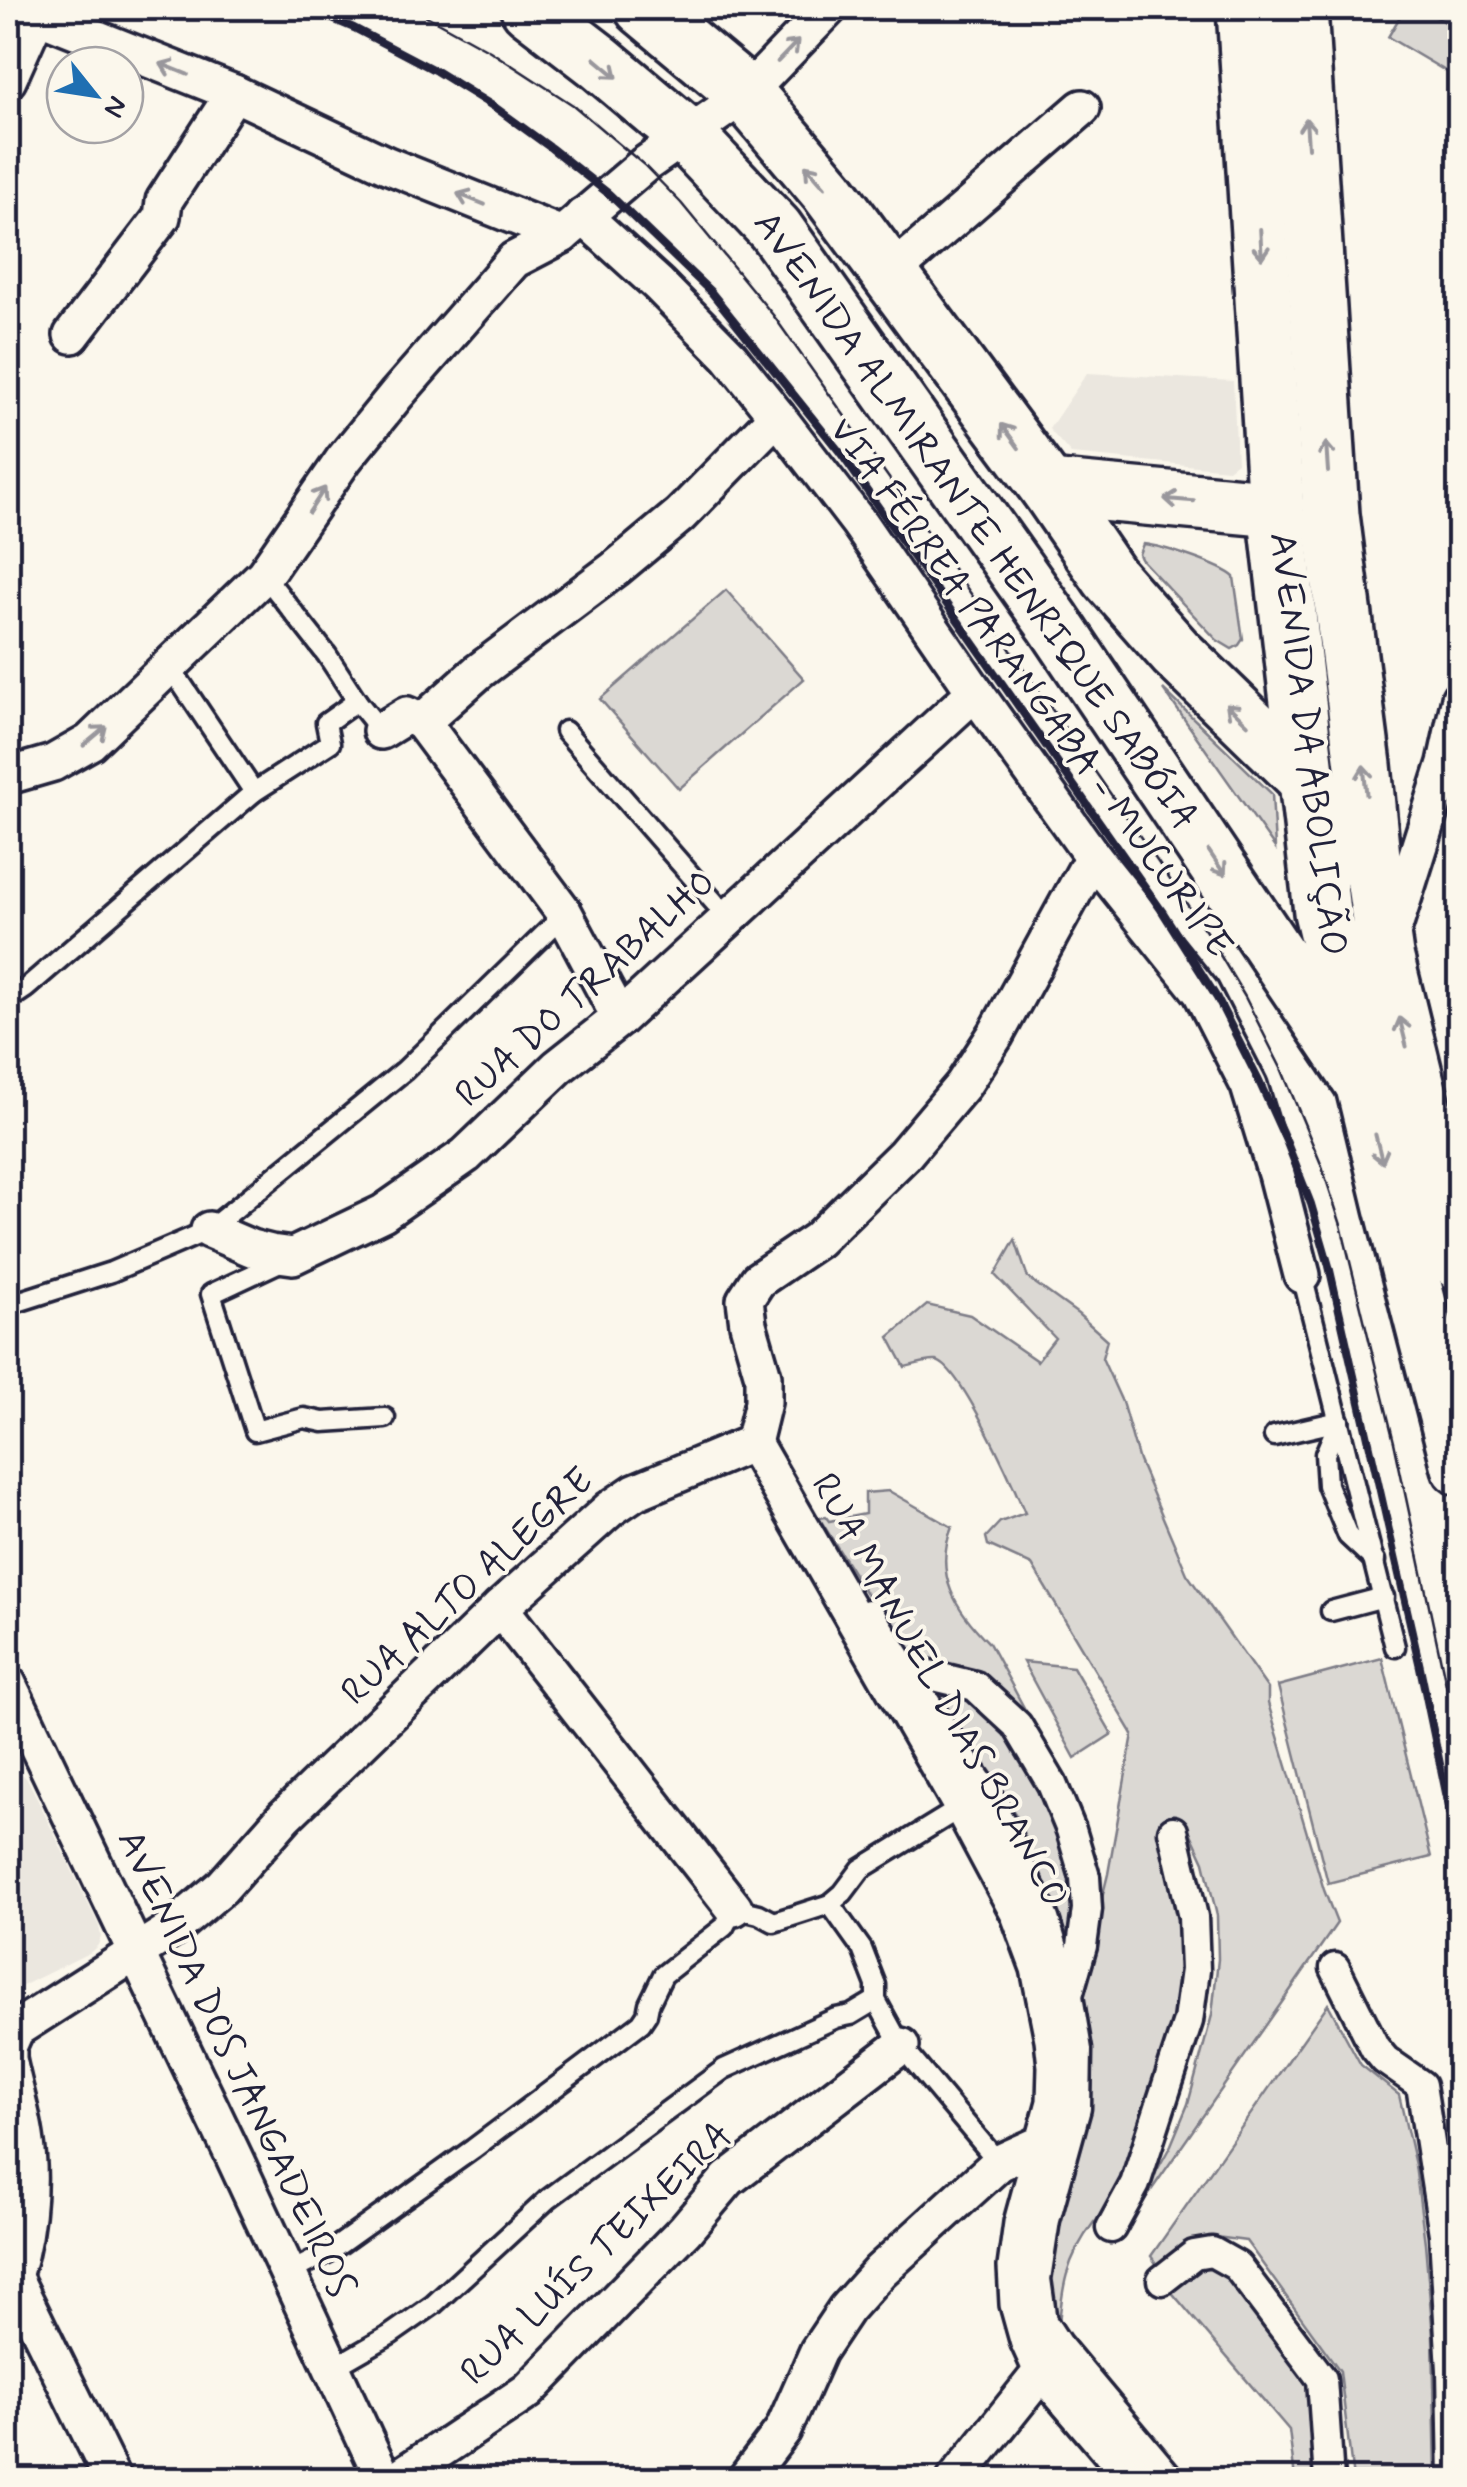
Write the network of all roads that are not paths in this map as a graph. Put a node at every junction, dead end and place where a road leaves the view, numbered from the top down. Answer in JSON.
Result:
{"nodes":[{"id":1,"x":529,"y":8,"type":"edge"},
{"id":2,"x":642,"y":8,"type":"edge"},
{"id":3,"x":829,"y":8,"type":"edge"},
{"id":4,"x":1245,"y":8,"type":"edge"},
{"id":5,"x":1299,"y":8,"type":"edge"},
{"id":6,"x":29,"y":10,"type":"edge"},
{"id":7,"x":8,"y":80,"type":"edge"},
{"id":8,"x":234,"y":93,"type":"junction"},
{"id":9,"x":746,"y":94,"type":"junction"},
{"id":10,"x":1082,"y":108,"type":"dead end"},
{"id":11,"x":686,"y":135,"type":"junction"},
{"id":12,"x":572,"y":225,"type":"junction"},
{"id":13,"x":890,"y":274,"type":"junction"},
{"id":14,"x":72,"y":335,"type":"dead end"},
{"id":15,"x":776,"y":416,"type":"junction"},
{"id":16,"x":1048,"y":488,"type":"junction"},
{"id":17,"x":1276,"y":509,"type":"junction"},
{"id":18,"x":264,"y":575,"type":"junction"},
{"id":19,"x":168,"y":665,"type":"junction"},
{"id":20,"x":975,"y":692,"type":"junction"},
{"id":21,"x":1460,"y":698,"type":"edge"},
{"id":22,"x":357,"y":701,"type":"junction"},
{"id":23,"x":422,"y":722,"type":"junction"},
{"id":24,"x":381,"y":730,"type":"joint"},
{"id":25,"x":565,"y":731,"type":"dead end"},
{"id":26,"x":8,"y":776,"type":"edge"},
{"id":27,"x":1308,"y":781,"type":"junction"},
{"id":28,"x":254,"y":792,"type":"junction"},
{"id":29,"x":1093,"y":857,"type":"junction"},
{"id":30,"x":1374,"y":877,"type":"junction"},
{"id":31,"x":564,"y":914,"type":"junction"},
{"id":32,"x":729,"y":918,"type":"junction"},
{"id":33,"x":1385,"y":955,"type":"junction"},
{"id":34,"x":8,"y":1000,"type":"edge"},
{"id":35,"x":620,"y":1018,"type":"junction"},
{"id":36,"x":1364,"y":1085,"type":"junction"},
{"id":37,"x":209,"y":1230,"type":"junction"},
{"id":38,"x":293,"y":1256,"type":"junction"},
{"id":39,"x":1460,"y":1262,"type":"edge"},
{"id":40,"x":1302,"y":1275,"type":"joint"},
{"id":41,"x":8,"y":1305,"type":"edge"},
{"id":42,"x":385,"y":1418,"type":"dead end"},
{"id":43,"x":1339,"y":1420,"type":"junction"},
{"id":44,"x":1274,"y":1436,"type":"dead end"},
{"id":45,"x":753,"y":1443,"type":"junction"},
{"id":46,"x":1460,"y":1466,"type":"edge"},
{"id":47,"x":814,"y":1525,"type":"dead end"},
{"id":48,"x":1375,"y":1561,"type":"junction"},
{"id":49,"x":1384,"y":1598,"type":"junction"},
{"id":50,"x":500,"y":1608,"type":"junction"},
{"id":51,"x":1331,"y":1611,"type":"dead end"},
{"id":52,"x":1395,"y":1647,"type":"dead end"},
{"id":53,"x":904,"y":1669,"type":"junction"},
{"id":54,"x":8,"y":1684,"type":"edge"},
{"id":55,"x":18,"y":1736,"type":"edge"},
{"id":56,"x":962,"y":1807,"type":"junction"},
{"id":57,"x":1173,"y":1831,"type":"dead end"},
{"id":58,"x":830,"y":1904,"type":"junction"},
{"id":59,"x":734,"y":1908,"type":"junction"},
{"id":60,"x":136,"y":1953,"type":"junction"},
{"id":61,"x":1336,"y":1968,"type":"dead end"},
{"id":62,"x":1068,"y":1996,"type":"junction"},
{"id":63,"x":876,"y":2000,"type":"junction"},
{"id":64,"x":901,"y":2046,"type":"junction"},
{"id":65,"x":1045,"y":2142,"type":"junction"},
{"id":66,"x":999,"y":2163,"type":"junction"},
{"id":67,"x":1111,"y":2228,"type":"dead end"},
{"id":68,"x":288,"y":2273,"type":"junction"},
{"id":69,"x":1162,"y":2280,"type":"dead end"},
{"id":70,"x":10,"y":2283,"type":"edge"},
{"id":71,"x":331,"y":2369,"type":"junction"},
{"id":72,"x":1042,"y":2371,"type":"junction"},
{"id":73,"x":113,"y":2480,"type":"edge"},
{"id":74,"x":384,"y":2480,"type":"edge"},
{"id":75,"x":395,"y":2480,"type":"edge"},
{"id":76,"x":745,"y":2480,"type":"edge"},
{"id":77,"x":955,"y":2480,"type":"edge"},
{"id":78,"x":1135,"y":2480,"type":"edge"},
{"id":79,"x":1170,"y":2480,"type":"edge"},
{"id":80,"x":1329,"y":2480,"type":"edge"},
{"id":81,"x":1454,"y":2480,"type":"edge"}],
"edges":[{"from":1,"to":11,"type":"main road","name":"AVENIDA ALMIRANTE HENRIQUE SABÓIA","one_way":true},
{"from":2,"to":9,"type":"main road","name":"AVENIDA ALMIRANTE HENRIQUE SABÓIA"},
{"from":9,"to":3,"type":"street","one_way":true},
{"from":4,"to":17,"type":"main road","name":"AVENIDA DA ABOLIÇÃO","one_way":true},
{"from":30,"to":5,"type":"main road","name":"AVENIDA DA ABOLIÇÃO","one_way":true},
{"from":6,"to":7,"type":"street"},
{"from":8,"to":6,"type":"street","one_way":true},
{"from":12,"to":8,"type":"street","one_way":true},
{"from":8,"to":14,"type":"street"},
{"from":9,"to":11,"type":"street"},
{"from":13,"to":9,"type":"main road","name":"AVENIDA ALMIRANTE HENRIQUE SABÓIA","one_way":true},
{"from":10,"to":13,"type":"street"},
{"from":11,"to":12,"type":"street"},
{"from":11,"to":36,"type":"main road","name":"AVENIDA ALMIRANTE HENRIQUE SABÓIA","one_way":true},
{"from":12,"to":15,"type":"street","name":"VIA FÉRREA PARANGABA - MUCURIPE"},
{"from":18,"to":12,"type":"street","one_way":true},
{"from":16,"to":13,"type":"main road","name":"AVENIDA ALMIRANTE HENRIQUE SABÓIA","one_way":true},
{"from":15,"to":20,"type":"street","name":"VIA FÉRREA PARANGABA - MUCURIPE"},
{"from":15,"to":23,"type":"street"},
{"from":17,"to":16,"type":"main road","one_way":true},
{"from":27,"to":16,"type":"main road","name":"AVENIDA ALMIRANTE HENRIQUE SABÓIA","one_way":true},
{"from":17,"to":27,"type":"main road","name":"AVENIDA DA ABOLIÇÃO"},
{"from":18,"to":19,"type":"street"},
{"from":18,"to":22,"type":"lane"},
{"from":26,"to":19,"type":"street","one_way":true},
{"from":19,"to":28,"type":"lane"},
{"from":20,"to":29,"type":"street","name":"VIA FÉRREA PARANGABA - MUCURIPE"},
{"from":20,"to":32,"type":"street","name":"RUA DO TRABALHO"},
{"from":21,"to":33,"type":"street"},
{"from":22,"to":24,"type":"lane"},
{"from":22,"to":28,"type":"lane"},
{"from":23,"to":24,"type":"street"},
{"from":23,"to":31,"type":"street"},
{"from":25,"to":32,"type":"lane"},
{"from":27,"to":30,"type":"main road","name":"AVENIDA ALMIRANTE HENRIQUE SABÓIA"},
{"from":27,"to":36,"type":"main road","name":"AVENIDA DA ABOLIÇÃO"},
{"from":28,"to":34,"type":"lane"},
{"from":29,"to":40,"type":"street","name":"VIA FÉRREA PARANGABA - MUCURIPE"},
{"from":29,"to":45,"type":"street"},
{"from":30,"to":33,"type":"main road","name":"AVENIDA DA ABOLIÇÃO"},
{"from":31,"to":35,"type":"street"},
{"from":31,"to":37,"type":"lane","name":"RUA DO TRABALHO"},
{"from":32,"to":35,"type":"street","name":"RUA DO TRABALHO"},
{"from":39,"to":33,"type":"main road","name":"AVENIDA DA ABOLIÇÃO","one_way":true},
{"from":35,"to":38,"type":"street","name":"RUA DO TRABALHO"},
{"from":36,"to":46,"type":"main road","name":"AVENIDA DA ABOLIÇÃO","one_way":true},
{"from":37,"to":38,"type":"street"},
{"from":37,"to":41,"type":"lane","name":"RUA DO TRABALHO"},
{"from":38,"to":42,"type":"lane"},
{"from":40,"to":43,"type":"lane"},
{"from":43,"to":44,"type":"lane"},
{"from":43,"to":48,"type":"lane"},
{"from":43,"to":48,"type":"lane"},
{"from":45,"to":50,"type":"street","name":"RUA ALTO ALEGRE"},
{"from":45,"to":56,"type":"street","name":"RUA MANUEL DIAS BRANCO"},
{"from":47,"to":53,"type":"street"},
{"from":48,"to":49,"type":"lane"},
{"from":49,"to":51,"type":"lane"},
{"from":49,"to":52,"type":"lane"},
{"from":50,"to":59,"type":"street"},
{"from":50,"to":60,"type":"street","name":"RUA ALTO ALEGRE"},
{"from":53,"to":62,"type":"street"},
{"from":53,"to":62,"type":"street"},
{"from":54,"to":55,"type":"street","name":"AVENIDA DOS JANGADEIROS"},
{"from":55,"to":60,"type":"street","name":"AVENIDA DOS JANGADEIROS"},
{"from":56,"to":58,"type":"lane"},
{"from":56,"to":65,"type":"street","name":"RUA MANUEL DIAS BRANCO"},
{"from":57,"to":67,"type":"street"},
{"from":58,"to":59,"type":"lane"},
{"from":58,"to":63,"type":"lane"},
{"from":59,"to":68,"type":"lane"},
{"from":60,"to":68,"type":"street","name":"AVENIDA DOS JANGADEIROS"},
{"from":60,"to":70,"type":"street","name":"RUA ALTO ALEGRE"},
{"from":61,"to":81,"type":"street"},
{"from":62,"to":79,"type":"street"},
{"from":63,"to":64,"type":"lane"},
{"from":63,"to":71,"type":"lane"},
{"from":64,"to":66,"type":"lane"},
{"from":64,"to":75,"type":"street","name":"RUA LUÍS TEIXEIRA"},
{"from":65,"to":66,"type":"street"},
{"from":65,"to":72,"type":"street","name":"RUA MANUEL DIAS BRANCO"},
{"from":66,"to":76,"type":"street"},
{"from":68,"to":71,"type":"street","name":"AVENIDA DOS JANGADEIROS"},
{"from":69,"to":80,"type":"street"},
{"from":70,"to":73,"type":"street"},
{"from":71,"to":74,"type":"street","name":"AVENIDA DOS JANGADEIROS"},
{"from":72,"to":77,"type":"street"},
{"from":72,"to":78,"type":"street","name":"RUA MANUEL DIAS BRANCO"}]}
